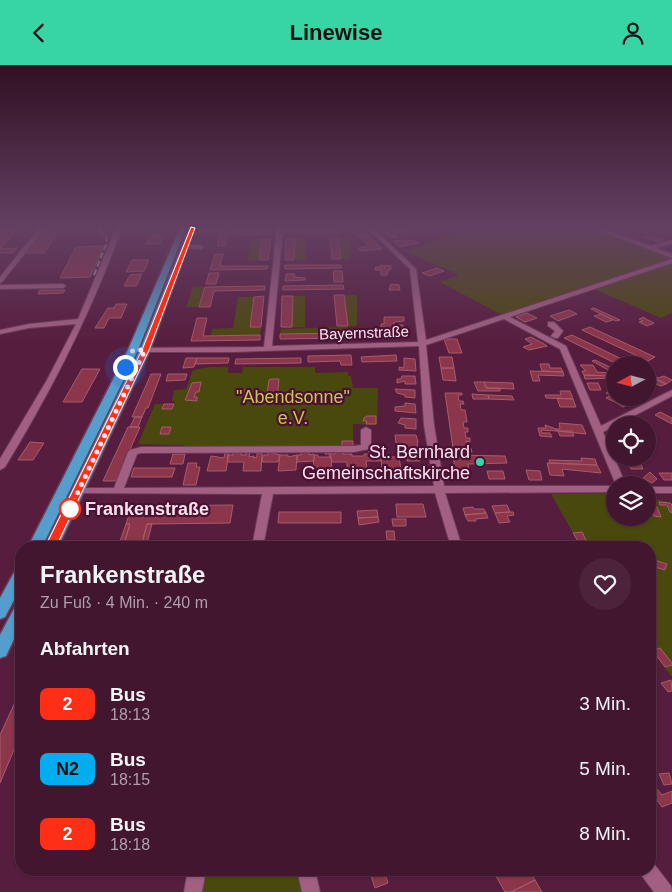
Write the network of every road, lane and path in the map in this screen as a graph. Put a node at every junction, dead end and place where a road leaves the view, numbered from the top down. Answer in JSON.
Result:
{"nodes":[{"id":1,"x":11,"y":267,"type":"edge"},
{"id":2,"x":105,"y":267,"type":"edge"},
{"id":3,"x":169,"y":267,"type":"edge"},
{"id":4,"x":176,"y":267,"type":"edge"},
{"id":5,"x":276,"y":267,"type":"edge"},
{"id":6,"x":410,"y":267,"type":"edge"},
{"id":7,"x":655,"y":267,"type":"edge"},
{"id":8,"x":0,"y":281,"type":"edge"},
{"id":9,"x":63,"y":286,"type":"dead end"},
{"id":10,"x":0,"y":287,"type":"edge"},
{"id":11,"x":505,"y":317,"type":"junction"},
{"id":12,"x":82,"y":321,"type":"junction"},
{"id":13,"x":551,"y":324,"type":"dead end"},
{"id":14,"x":0,"y":332,"type":"edge"},
{"id":15,"x":555,"y":337,"type":"dead end"},
{"id":16,"x":423,"y":343,"type":"junction"},
{"id":17,"x":268,"y":349,"type":"junction"},
{"id":18,"x":139,"y":350,"type":"junction"},
{"id":19,"x":672,"y":393,"type":"edge"},
{"id":20,"x":366,"y":430,"type":"dead end"},
{"id":21,"x":599,"y":431,"type":"junction"},
{"id":22,"x":0,"y":467,"type":"edge"},
{"id":23,"x":617,"y":476,"type":"edge"},
{"id":24,"x":438,"y":489,"type":"junction"},
{"id":25,"x":606,"y":489,"type":"edge"},
{"id":26,"x":268,"y":490,"type":"junction"},
{"id":27,"x":656,"y":490,"type":"edge"},
{"id":28,"x":672,"y":490,"type":"edge"},
{"id":29,"x":79,"y":491,"type":"junction"},
{"id":30,"x":118,"y":491,"type":"junction"},
{"id":31,"x":38,"y":541,"type":"edge"},
{"id":32,"x":54,"y":541,"type":"edge"},
{"id":33,"x":259,"y":541,"type":"edge"},
{"id":34,"x":455,"y":541,"type":"edge"},
{"id":35,"x":15,"y":584,"type":"edge"},
{"id":36,"x":0,"y":613,"type":"edge"},
{"id":37,"x":15,"y":621,"type":"edge"},
{"id":38,"x":0,"y":651,"type":"edge"},
{"id":39,"x":196,"y":876,"type":"edge"},
{"id":40,"x":307,"y":876,"type":"edge"},
{"id":41,"x":653,"y":876,"type":"edge"},
{"id":42,"x":193,"y":892,"type":"edge"},
{"id":43,"x":311,"y":892,"type":"edge"},
{"id":44,"x":665,"y":892,"type":"edge"}],
"edges":[{"from":1,"to":8,"type":"street"},
{"from":2,"to":12,"type":"street"},
{"from":3,"to":18,"type":"main road"},
{"from":4,"to":18,"type":"main road"},
{"from":5,"to":17,"type":"street"},
{"from":6,"to":16,"type":"street"},
{"from":7,"to":11,"type":"street","name":"Bayernstraße"},
{"from":9,"to":10,"type":"street"},
{"from":11,"to":16,"type":"street","name":"Bayernstraße"},
{"from":11,"to":21,"type":"street"},
{"from":12,"to":14,"type":"street"},
{"from":12,"to":22,"type":"street"},
{"from":13,"to":15,"type":"street"},
{"from":16,"to":17,"type":"street","name":"Bayernstraße"},
{"from":16,"to":24,"type":"street"},
{"from":17,"to":18,"type":"street","name":"Bayernstraße"},
{"from":18,"to":29,"type":"main road"},
{"from":18,"to":31,"type":"main road"},
{"from":19,"to":21,"type":"street"},
{"from":20,"to":30,"type":"street"},
{"from":21,"to":23,"type":"street"},
{"from":24,"to":25,"type":"street"},
{"from":24,"to":26,"type":"street"},
{"from":24,"to":34,"type":"street"},
{"from":26,"to":30,"type":"street"},
{"from":26,"to":33,"type":"street"},
{"from":27,"to":28,"type":"street"},
{"from":29,"to":30,"type":"street"},
{"from":29,"to":32,"type":"main road"},
{"from":35,"to":36,"type":"main road"},
{"from":37,"to":38,"type":"main road"},
{"from":39,"to":42,"type":"street"},
{"from":40,"to":43,"type":"street"},
{"from":41,"to":44,"type":"street"}]}
